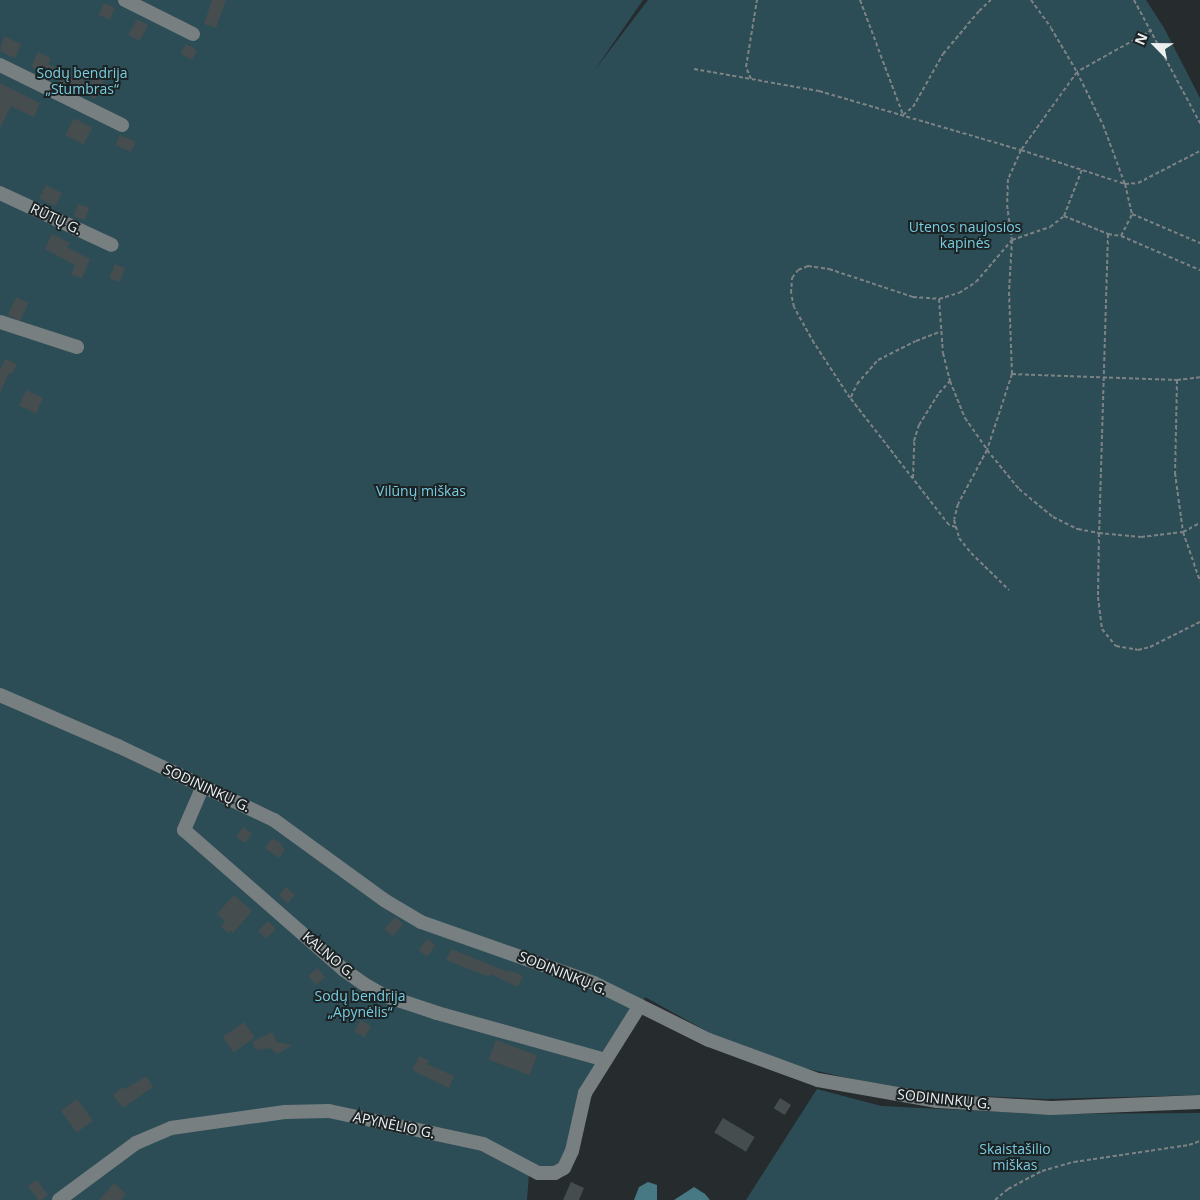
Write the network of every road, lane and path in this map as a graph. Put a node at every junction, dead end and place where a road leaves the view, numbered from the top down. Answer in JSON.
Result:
{"nodes":[{"id":1,"x":125,"y":0,"type":"edge"},
{"id":2,"x":756,"y":0,"type":"edge"},
{"id":3,"x":860,"y":0,"type":"edge"},
{"id":4,"x":992,"y":0,"type":"edge"},
{"id":5,"x":1031,"y":0,"type":"edge"},
{"id":6,"x":1134,"y":0,"type":"edge"},
{"id":7,"x":1152,"y":30,"type":"junction"},
{"id":8,"x":193,"y":34,"type":"dead end"},
{"id":9,"x":0,"y":64,"type":"edge"},
{"id":10,"x":694,"y":69,"type":"dead end"},
{"id":11,"x":1077,"y":72,"type":"junction"},
{"id":12,"x":751,"y":79,"type":"junction"},
{"id":13,"x":903,"y":115,"type":"junction"},
{"id":14,"x":1200,"y":123,"type":"edge"},
{"id":15,"x":122,"y":125,"type":"dead end"},
{"id":16,"x":1021,"y":150,"type":"junction"},
{"id":17,"x":1200,"y":151,"type":"edge"},
{"id":18,"x":1082,"y":170,"type":"junction"},
{"id":19,"x":1125,"y":184,"type":"junction"},
{"id":20,"x":0,"y":193,"type":"edge"},
{"id":21,"x":1132,"y":214,"type":"junction"},
{"id":22,"x":1064,"y":216,"type":"junction"},
{"id":23,"x":1108,"y":234,"type":"junction"},
{"id":24,"x":1121,"y":236,"type":"junction"},
{"id":25,"x":1012,"y":240,"type":"junction"},
{"id":26,"x":1200,"y":243,"type":"edge"},
{"id":27,"x":112,"y":245,"type":"dead end"},
{"id":28,"x":1200,"y":270,"type":"edge"},
{"id":29,"x":938,"y":299,"type":"junction"},
{"id":30,"x":0,"y":322,"type":"edge"},
{"id":31,"x":940,"y":332,"type":"junction"},
{"id":32,"x":77,"y":347,"type":"dead end"},
{"id":33,"x":1012,"y":374,"type":"junction"},
{"id":34,"x":1106,"y":376,"type":"junction"},
{"id":35,"x":1200,"y":377,"type":"edge"},
{"id":36,"x":1177,"y":380,"type":"junction"},
{"id":37,"x":950,"y":381,"type":"junction"},
{"id":38,"x":850,"y":398,"type":"junction"},
{"id":39,"x":987,"y":450,"type":"junction"},
{"id":40,"x":913,"y":479,"type":"junction"},
{"id":41,"x":1200,"y":523,"type":"edge"},
{"id":42,"x":956,"y":528,"type":"junction"},
{"id":43,"x":1183,"y":532,"type":"junction"},
{"id":44,"x":1099,"y":533,"type":"junction"},
{"id":45,"x":1200,"y":581,"type":"edge"},
{"id":46,"x":1009,"y":590,"type":"dead end"},
{"id":47,"x":1200,"y":622,"type":"edge"},
{"id":48,"x":0,"y":696,"type":"edge"},
{"id":49,"x":203,"y":786,"type":"junction"},
{"id":50,"x":638,"y":1007,"type":"junction"},
{"id":51,"x":605,"y":1060,"type":"junction"},
{"id":52,"x":1200,"y":1102,"type":"edge"},
{"id":53,"x":1200,"y":1141,"type":"edge"},
{"id":54,"x":59,"y":1200,"type":"edge"},
{"id":55,"x":996,"y":1200,"type":"edge"}],
"edges":[{"from":1,"to":8,"type":"street"},
{"from":2,"to":12,"type":"path"},
{"from":3,"to":13,"type":"path"},
{"from":4,"to":13,"type":"path"},
{"from":5,"to":11,"type":"path"},
{"from":6,"to":7,"type":"path"},
{"from":7,"to":11,"type":"path"},
{"from":7,"to":14,"type":"path"},
{"from":9,"to":15,"type":"street"},
{"from":10,"to":12,"type":"path"},
{"from":11,"to":16,"type":"path"},
{"from":11,"to":19,"type":"path"},
{"from":12,"to":13,"type":"path"},
{"from":13,"to":16,"type":"path"},
{"from":16,"to":18,"type":"path"},
{"from":16,"to":25,"type":"path"},
{"from":17,"to":19,"type":"path"},
{"from":18,"to":19,"type":"path"},
{"from":18,"to":22,"type":"path"},
{"from":19,"to":21,"type":"path"},
{"from":20,"to":27,"type":"street","name":"RŪTŲ G."},
{"from":21,"to":24,"type":"path"},
{"from":21,"to":26,"type":"path"},
{"from":22,"to":23,"type":"path"},
{"from":22,"to":25,"type":"path"},
{"from":23,"to":24,"type":"path"},
{"from":23,"to":34,"type":"path"},
{"from":24,"to":28,"type":"path"},
{"from":25,"to":29,"type":"path"},
{"from":25,"to":33,"type":"path"},
{"from":29,"to":31,"type":"path"},
{"from":29,"to":38,"type":"path"},
{"from":30,"to":32,"type":"street"},
{"from":31,"to":37,"type":"path"},
{"from":31,"to":38,"type":"path"},
{"from":33,"to":34,"type":"path"},
{"from":33,"to":39,"type":"path"},
{"from":34,"to":36,"type":"path"},
{"from":34,"to":44,"type":"path"},
{"from":35,"to":36,"type":"path"},
{"from":36,"to":43,"type":"path"},
{"from":37,"to":39,"type":"path"},
{"from":37,"to":40,"type":"path"},
{"from":38,"to":40,"type":"path"},
{"from":39,"to":42,"type":"path"},
{"from":39,"to":44,"type":"path"},
{"from":40,"to":42,"type":"path"},
{"from":41,"to":43,"type":"path"},
{"from":42,"to":46,"type":"path"},
{"from":43,"to":44,"type":"path"},
{"from":43,"to":45,"type":"path"},
{"from":44,"to":47,"type":"path"},
{"from":48,"to":49,"type":"street","name":"SODININKŲ G."},
{"from":49,"to":50,"type":"street","name":"SODININKŲ G."},
{"from":49,"to":51,"type":"street","name":"KALNO G."},
{"from":50,"to":51,"type":"street","name":"APYNĖLIO G."},
{"from":50,"to":52,"type":"street","name":"SODININKŲ G."},
{"from":51,"to":54,"type":"street","name":"APYNĖLIO G."},
{"from":53,"to":55,"type":"path"}]}
